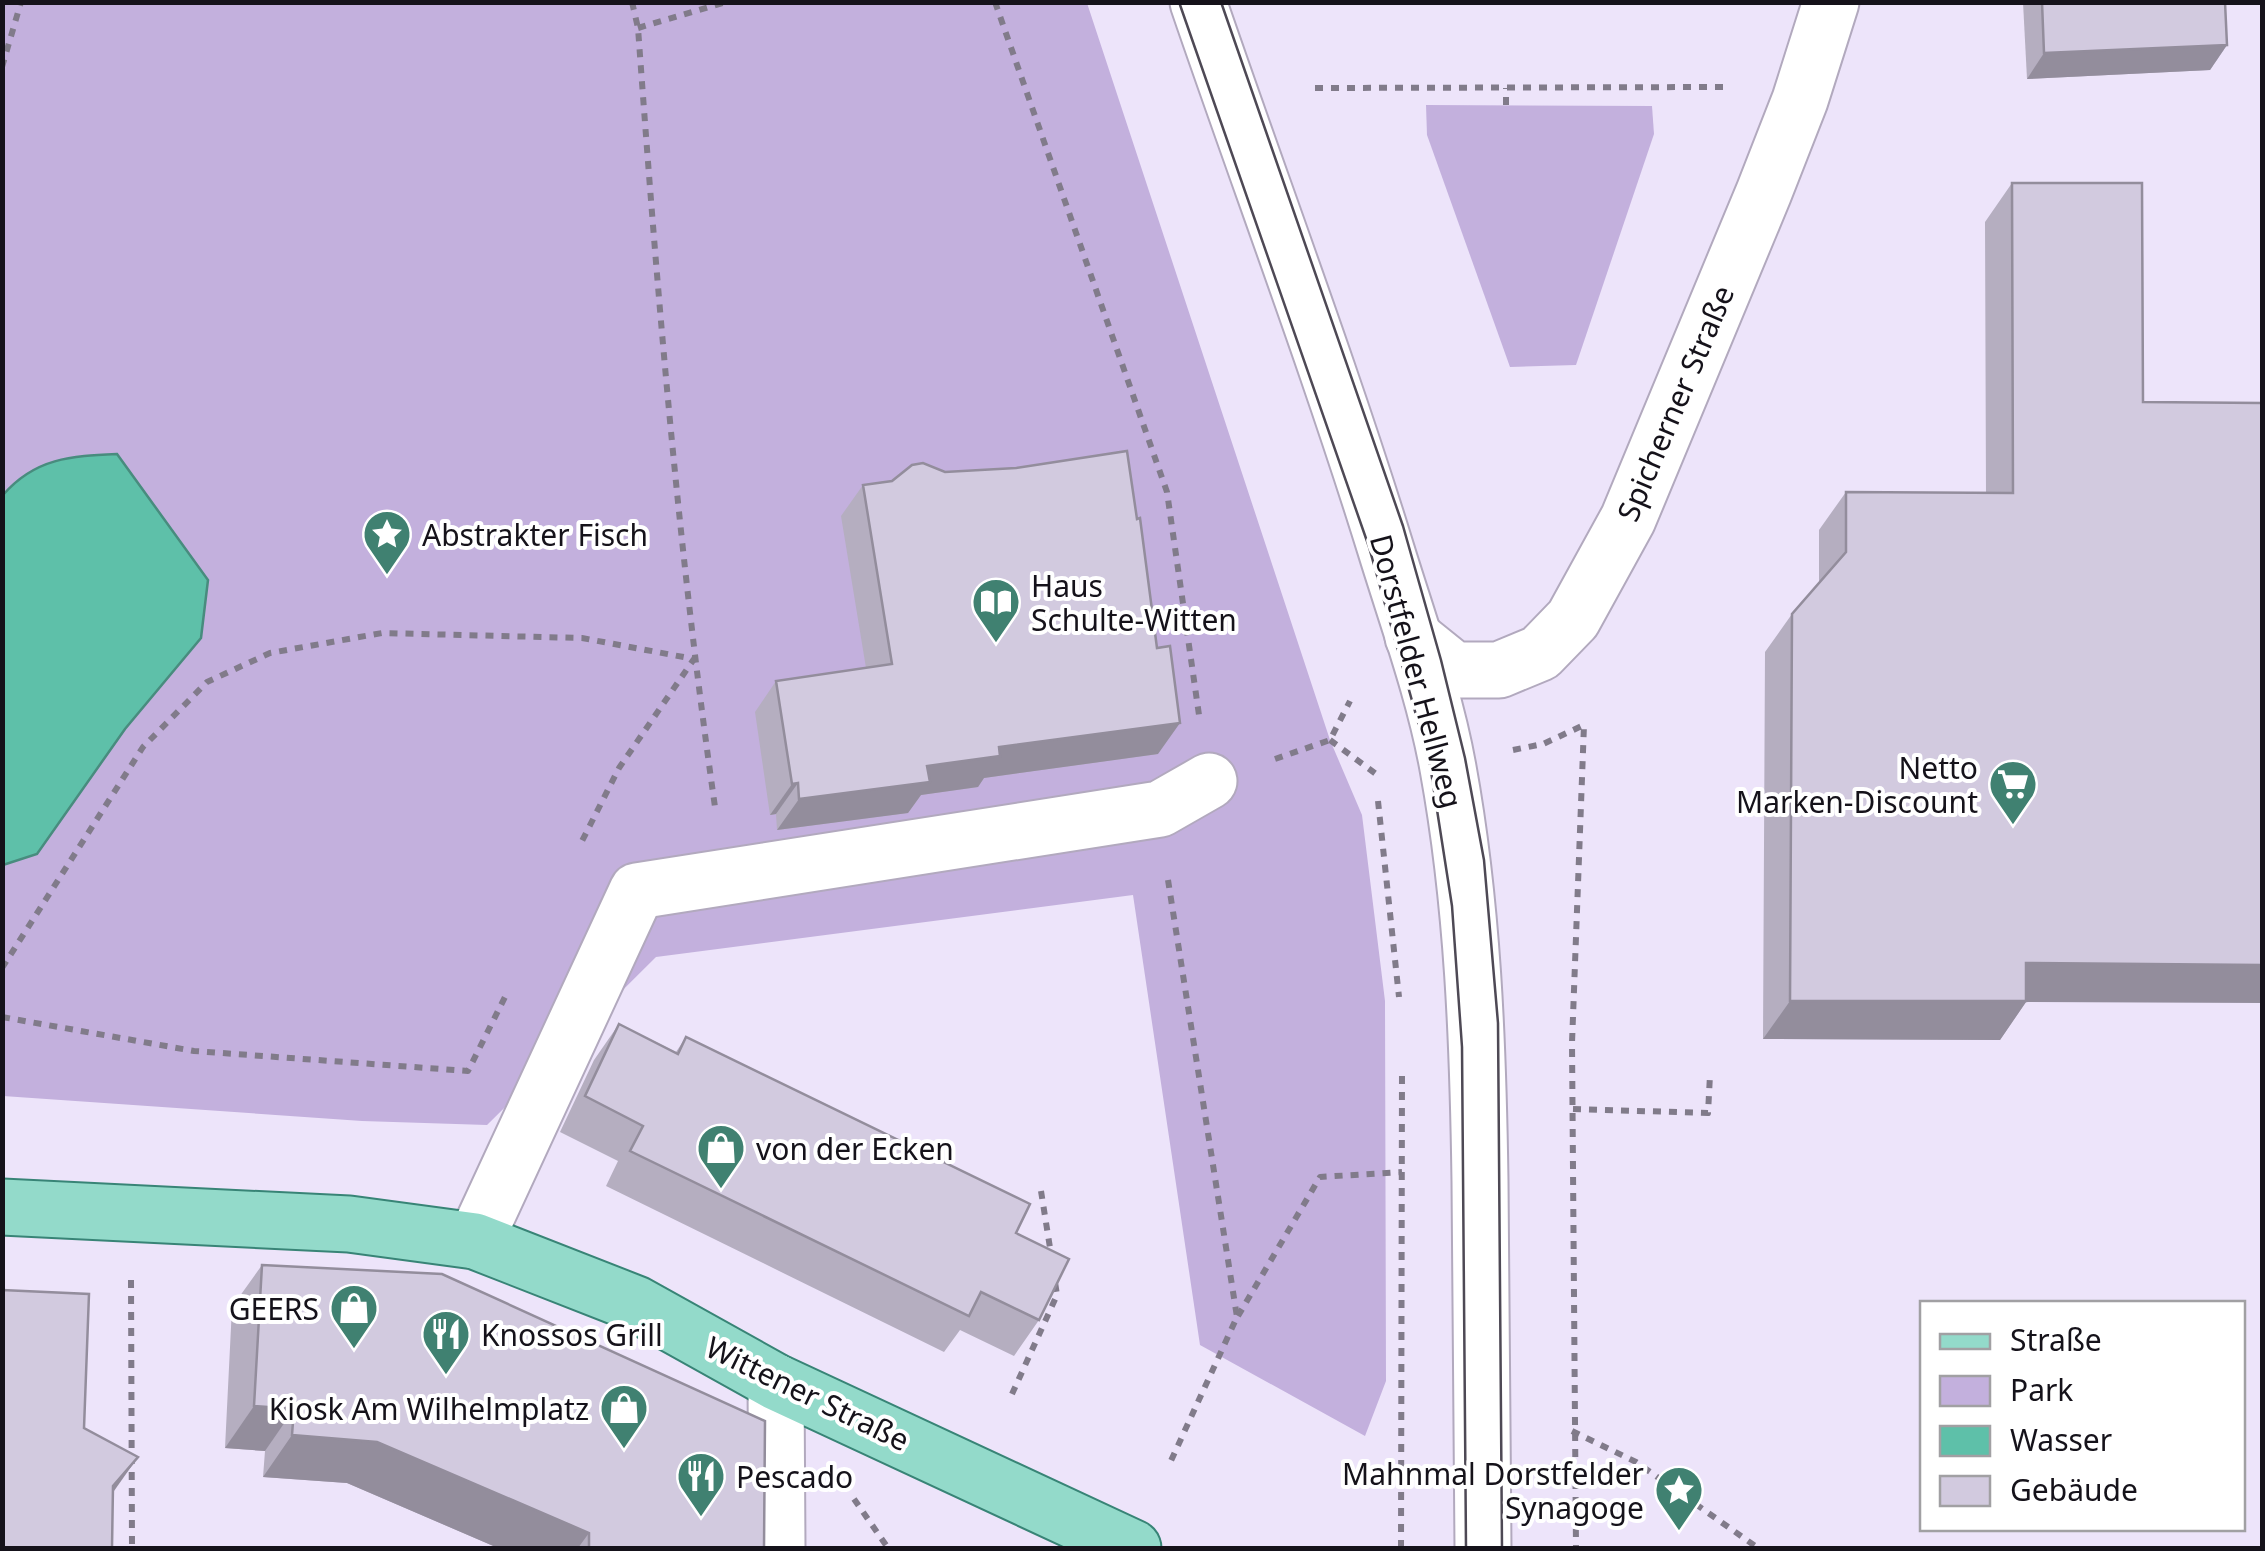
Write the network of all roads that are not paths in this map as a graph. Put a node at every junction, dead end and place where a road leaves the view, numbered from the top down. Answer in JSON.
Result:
{"nodes":[{"id":1,"x":1198,"y":2,"type":"edge"},
{"id":2,"x":1831,"y":2,"type":"edge"},
{"id":3,"x":1413,"y":637,"type":"junction"},
{"id":4,"x":1209,"y":781,"type":"road end"},
{"id":5,"x":2,"y":1207,"type":"edge"},
{"id":6,"x":475,"y":1241,"type":"junction"},
{"id":7,"x":776,"y":1382,"type":"junction"},
{"id":8,"x":776,"y":1548,"type":"edge"},
{"id":9,"x":1133,"y":1548,"type":"edge"},
{"id":10,"x":1483,"y":1548,"type":"edge"}],
"edges":[{"from":1,"to":3,"type":"street","name":"Dorstfelder Hellweg"},
{"from":2,"to":3,"type":"street","name":"Spicherner Straße"},
{"from":3,"to":10,"type":"street","name":"Dorstfelder Hellweg"},
{"from":4,"to":6,"type":"street"},
{"from":5,"to":6,"type":"main road","name":"Wittener Straße"},
{"from":6,"to":7,"type":"main road","name":"Wittener Straße"},
{"from":7,"to":8,"type":"street"},
{"from":7,"to":9,"type":"main road","name":"Wittener Straße"}]}
